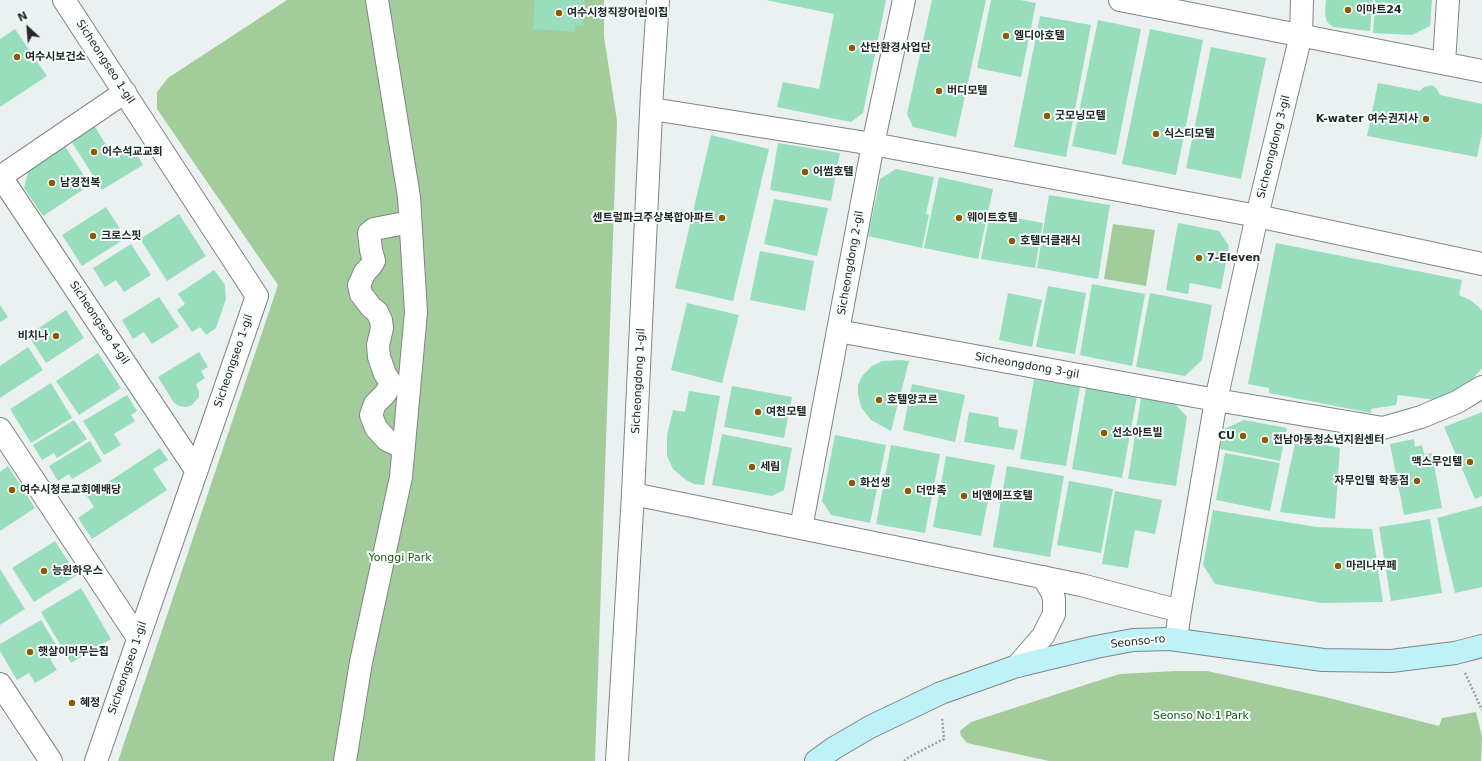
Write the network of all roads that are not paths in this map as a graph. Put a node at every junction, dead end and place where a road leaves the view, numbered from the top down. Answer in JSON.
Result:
{"nodes":[{"id":1,"x":64,"y":0,"type":"edge"},
{"id":2,"x":377,"y":0,"type":"edge"},
{"id":3,"x":658,"y":0,"type":"edge"},
{"id":4,"x":904,"y":0,"type":"edge"},
{"id":5,"x":1120,"y":0,"type":"edge"},
{"id":6,"x":1302,"y":0,"type":"edge"},
{"id":7,"x":1448,"y":0,"type":"edge"},
{"id":8,"x":1301,"y":35,"type":"junction"},
{"id":9,"x":1444,"y":63,"type":"junction"},
{"id":10,"x":1482,"y":71,"type":"edge"},
{"id":11,"x":125,"y":92,"type":"junction"},
{"id":12,"x":652,"y":110,"type":"junction"},
{"id":13,"x":873,"y":144,"type":"junction"},
{"id":14,"x":1,"y":177,"type":"edge"},
{"id":15,"x":1257,"y":216,"type":"junction"},
{"id":16,"x":410,"y":222,"type":"junction"},
{"id":17,"x":1482,"y":264,"type":"edge"},
{"id":18,"x":838,"y":331,"type":"junction"},
{"id":19,"x":1482,"y":387,"type":"edge"},
{"id":20,"x":1216,"y":400,"type":"junction"},
{"id":21,"x":0,"y":429,"type":"edge"},
{"id":22,"x":403,"y":448,"type":"junction"},
{"id":23,"x":196,"y":470,"type":"junction"},
{"id":24,"x":633,"y":494,"type":"junction"},
{"id":25,"x":801,"y":528,"type":"junction"},
{"id":26,"x":1043,"y":577,"type":"junction"},
{"id":27,"x":1180,"y":611,"type":"junction"},
{"id":28,"x":138,"y":638,"type":"junction"},
{"id":29,"x":1176,"y":639,"type":"junction"},
{"id":30,"x":1482,"y":646,"type":"edge"},
{"id":31,"x":1017,"y":666,"type":"junction"},
{"id":32,"x":0,"y":684,"type":"edge"},
{"id":33,"x":51,"y":761,"type":"edge"},
{"id":34,"x":96,"y":761,"type":"edge"},
{"id":35,"x":345,"y":761,"type":"edge"},
{"id":36,"x":617,"y":761,"type":"edge"},
{"id":37,"x":816,"y":761,"type":"edge"}],
"edges":[{"from":1,"to":11,"type":"street","name":"Sicheongseo 1-gil"},
{"from":2,"to":16,"type":"street"},
{"from":3,"to":12,"type":"street","name":"Sicheongdong 1-gil"},
{"from":4,"to":13,"type":"street","name":"Sicheongdong 2-gil"},
{"from":5,"to":8,"type":"street"},
{"from":6,"to":8,"type":"street","name":"Sicheongdong 3-gil"},
{"from":7,"to":9,"type":"street"},
{"from":8,"to":9,"type":"street"},
{"from":8,"to":15,"type":"street","name":"Sicheongdong 3-gil"},
{"from":9,"to":10,"type":"street"},
{"from":11,"to":14,"type":"street","name":"Sicheongseo 4-gil"},
{"from":11,"to":23,"type":"street","name":"Sicheongseo 1-gil"},
{"from":12,"to":13,"type":"street"},
{"from":12,"to":24,"type":"street","name":"Sicheongdong 1-gil"},
{"from":13,"to":15,"type":"street"},
{"from":13,"to":18,"type":"street","name":"Sicheongdong 2-gil"},
{"from":14,"to":23,"type":"street","name":"Sicheongseo 4-gil"},
{"from":15,"to":17,"type":"street"},
{"from":15,"to":20,"type":"street","name":"Sicheongdong 3-gil"},
{"from":16,"to":22,"type":"street"},
{"from":16,"to":22,"type":"street"},
{"from":18,"to":20,"type":"street","name":"Sicheongdong 3-gil"},
{"from":18,"to":25,"type":"street","name":"Sicheongdong 2-gil"},
{"from":19,"to":20,"type":"street","name":"Sicheongdong 3-gil"},
{"from":20,"to":27,"type":"street","name":"Sicheongdong 3-gil"},
{"from":21,"to":28,"type":"street"},
{"from":22,"to":35,"type":"street"},
{"from":23,"to":28,"type":"street","name":"Sicheongseo 1-gil"},
{"from":24,"to":25,"type":"street"},
{"from":24,"to":36,"type":"street","name":"Sicheongdong 1-gil"},
{"from":25,"to":26,"type":"street"},
{"from":26,"to":27,"type":"street"},
{"from":26,"to":31,"type":"street"},
{"from":27,"to":29,"type":"street","name":"Sicheongdong 3-gil"},
{"from":28,"to":34,"type":"street","name":"Sicheongseo 1-gil"},
{"from":29,"to":30,"type":"street","name":"Seonso-ro"},
{"from":29,"to":31,"type":"street","name":"Seonso-ro"},
{"from":31,"to":37,"type":"street","name":"Seonso-ro"},
{"from":32,"to":33,"type":"street"}]}
